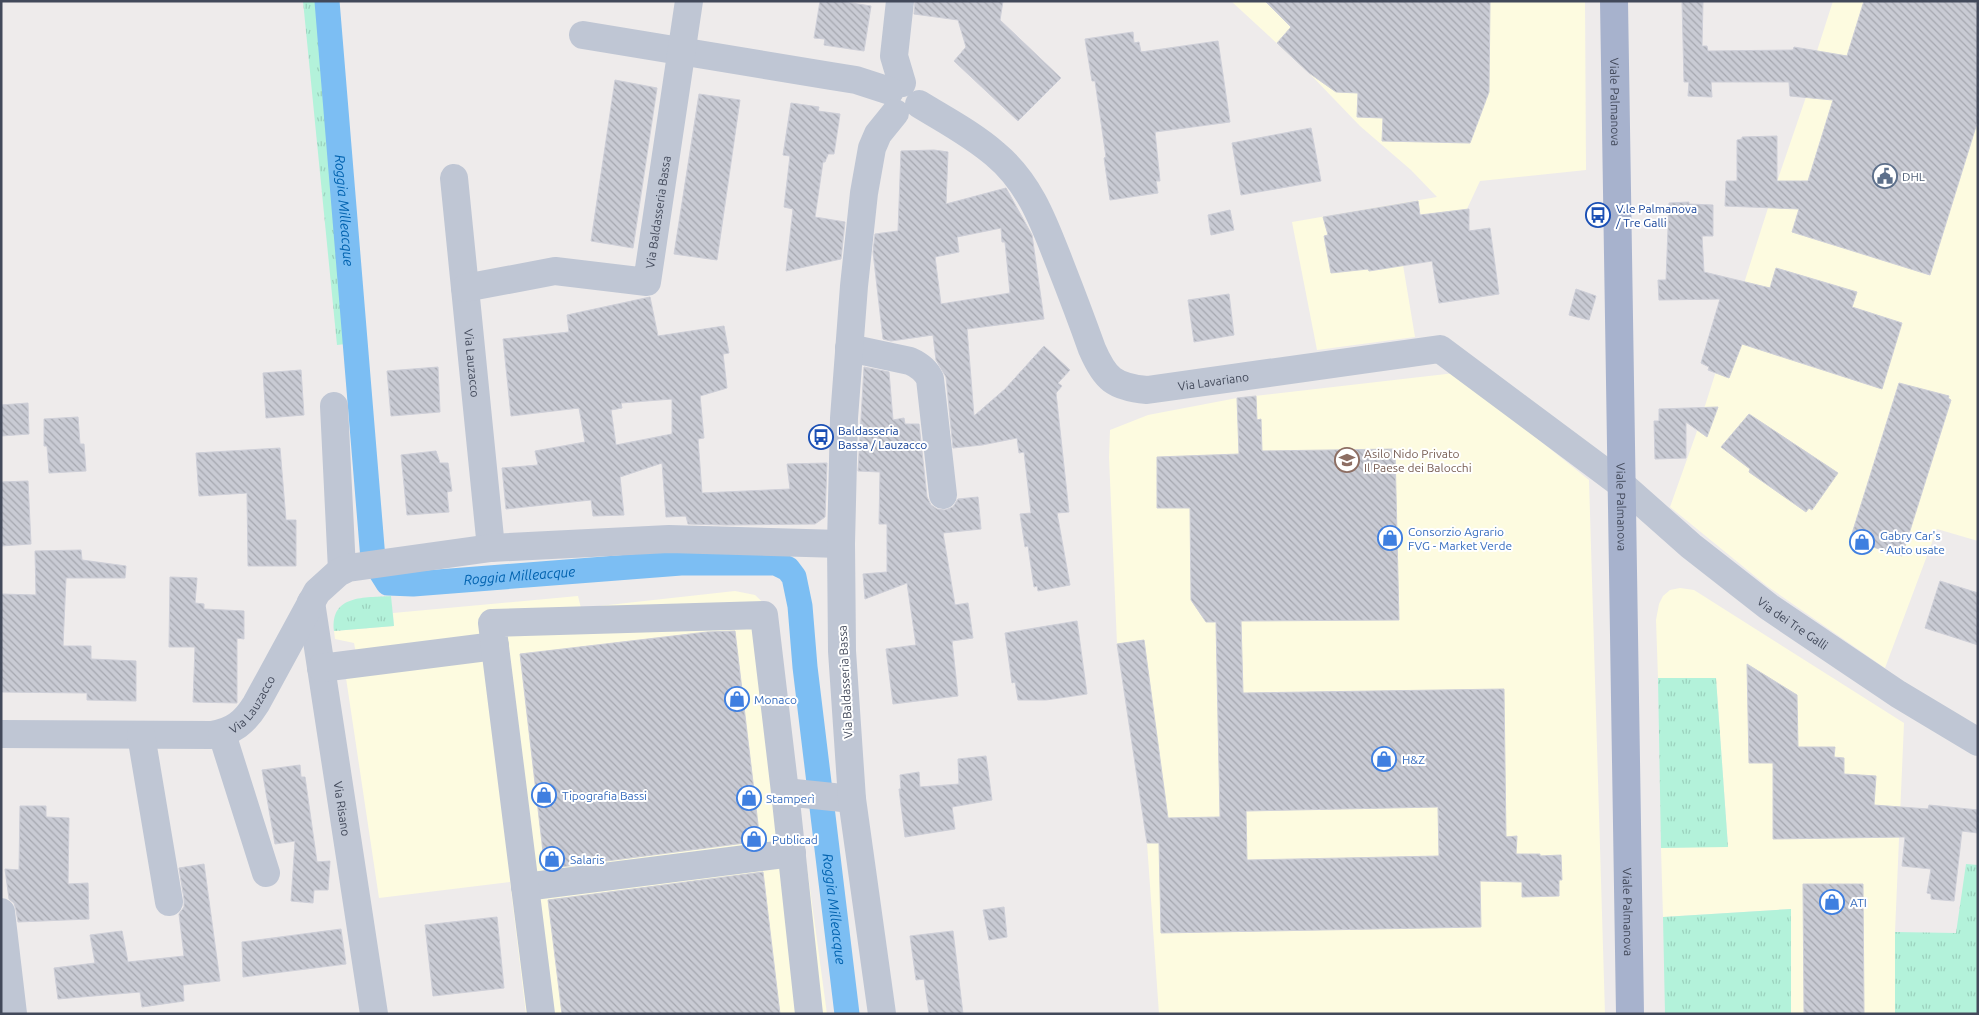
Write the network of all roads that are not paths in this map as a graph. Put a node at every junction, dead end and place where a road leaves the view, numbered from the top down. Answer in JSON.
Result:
{"nodes":[{"id":1,"x":690,"y":1,"type":"edge"},
{"id":2,"x":900,"y":1,"type":"edge"},
{"id":3,"x":1614,"y":1,"type":"edge"},
{"id":4,"x":583,"y":35,"type":"dead end"},
{"id":5,"x":683,"y":50,"type":"junction"},
{"id":6,"x":902,"y":98,"type":"junction"},
{"id":7,"x":454,"y":178,"type":"dead end"},
{"id":8,"x":465,"y":288,"type":"junction"},
{"id":9,"x":849,"y":348,"type":"junction"},
{"id":10,"x":334,"y":406,"type":"dead end"},
{"id":11,"x":1622,"y":484,"type":"junction"},
{"id":12,"x":943,"y":495,"type":"dead end"},
{"id":13,"x":841,"y":544,"type":"junction"},
{"id":14,"x":491,"y":548,"type":"junction"},
{"id":15,"x":351,"y":568,"type":"junction"},
{"id":16,"x":311,"y":602,"type":"junction"},
{"id":17,"x":495,"y":646,"type":"junction"},
{"id":18,"x":321,"y":668,"type":"junction"},
{"id":19,"x":1,"y":734,"type":"edge"},
{"id":20,"x":222,"y":734,"type":"junction"},
{"id":21,"x":142,"y":735,"type":"junction"},
{"id":22,"x":1978,"y":742,"type":"edge"},
{"id":23,"x":785,"y":792,"type":"junction"},
{"id":24,"x":846,"y":798,"type":"junction"},
{"id":25,"x":792,"y":853,"type":"junction"},
{"id":26,"x":266,"y":874,"type":"dead end"},
{"id":27,"x":525,"y":887,"type":"junction"},
{"id":28,"x":169,"y":902,"type":"dead end"},
{"id":29,"x":1,"y":912,"type":"edge"},
{"id":30,"x":13,"y":1014,"type":"edge"},
{"id":31,"x":374,"y":1014,"type":"edge"},
{"id":32,"x":541,"y":1014,"type":"edge"},
{"id":33,"x":809,"y":1014,"type":"edge"},
{"id":34,"x":882,"y":1014,"type":"edge"},
{"id":35,"x":1630,"y":1014,"type":"edge"}],
"edges":[{"from":1,"to":5,"type":"street","name":"Via Baldasseria Bassa"},
{"from":2,"to":6,"type":"street"},
{"from":3,"to":11,"type":"main road","name":"Viale Palmanova"},
{"from":4,"to":5,"type":"street"},
{"from":5,"to":6,"type":"street"},
{"from":5,"to":8,"type":"street","name":"Via Baldasseria Bassa"},
{"from":6,"to":9,"type":"street","name":"Via Baldasseria Bassa"},
{"from":6,"to":11,"type":"street","name":"Via Lavariano"},
{"from":7,"to":8,"type":"street","name":"Via Lauzacco"},
{"from":8,"to":14,"type":"street","name":"Via Lauzacco"},
{"from":9,"to":12,"type":"street"},
{"from":9,"to":13,"type":"street","name":"Via Baldasseria Bassa"},
{"from":10,"to":15,"type":"street"},
{"from":11,"to":22,"type":"street","name":"Via dei Tre Galli"},
{"from":11,"to":35,"type":"main road","name":"Viale Palmanova"},
{"from":13,"to":14,"type":"street"},
{"from":13,"to":24,"type":"street","name":"Via Baldasseria Bassa"},
{"from":14,"to":15,"type":"street"},
{"from":15,"to":16,"type":"street","name":"Via Lauzacco"},
{"from":16,"to":18,"type":"street","name":"Via Risano"},
{"from":16,"to":20,"type":"street","name":"Via Lauzacco"},
{"from":17,"to":18,"type":"street"},
{"from":17,"to":23,"type":"street"},
{"from":17,"to":27,"type":"street"},
{"from":18,"to":31,"type":"street","name":"Via Risano"},
{"from":19,"to":21,"type":"street","name":"Via Lauzacco"},
{"from":20,"to":21,"type":"street","name":"Via Lauzacco"},
{"from":20,"to":26,"type":"street","name":"Via Lauzacco"},
{"from":21,"to":28,"type":"street"},
{"from":23,"to":24,"type":"street"},
{"from":23,"to":25,"type":"street"},
{"from":24,"to":34,"type":"street","name":"Via Baldasseria Bassa"},
{"from":25,"to":27,"type":"street"},
{"from":25,"to":33,"type":"street"},
{"from":27,"to":32,"type":"street"},
{"from":29,"to":30,"type":"street"}]}
